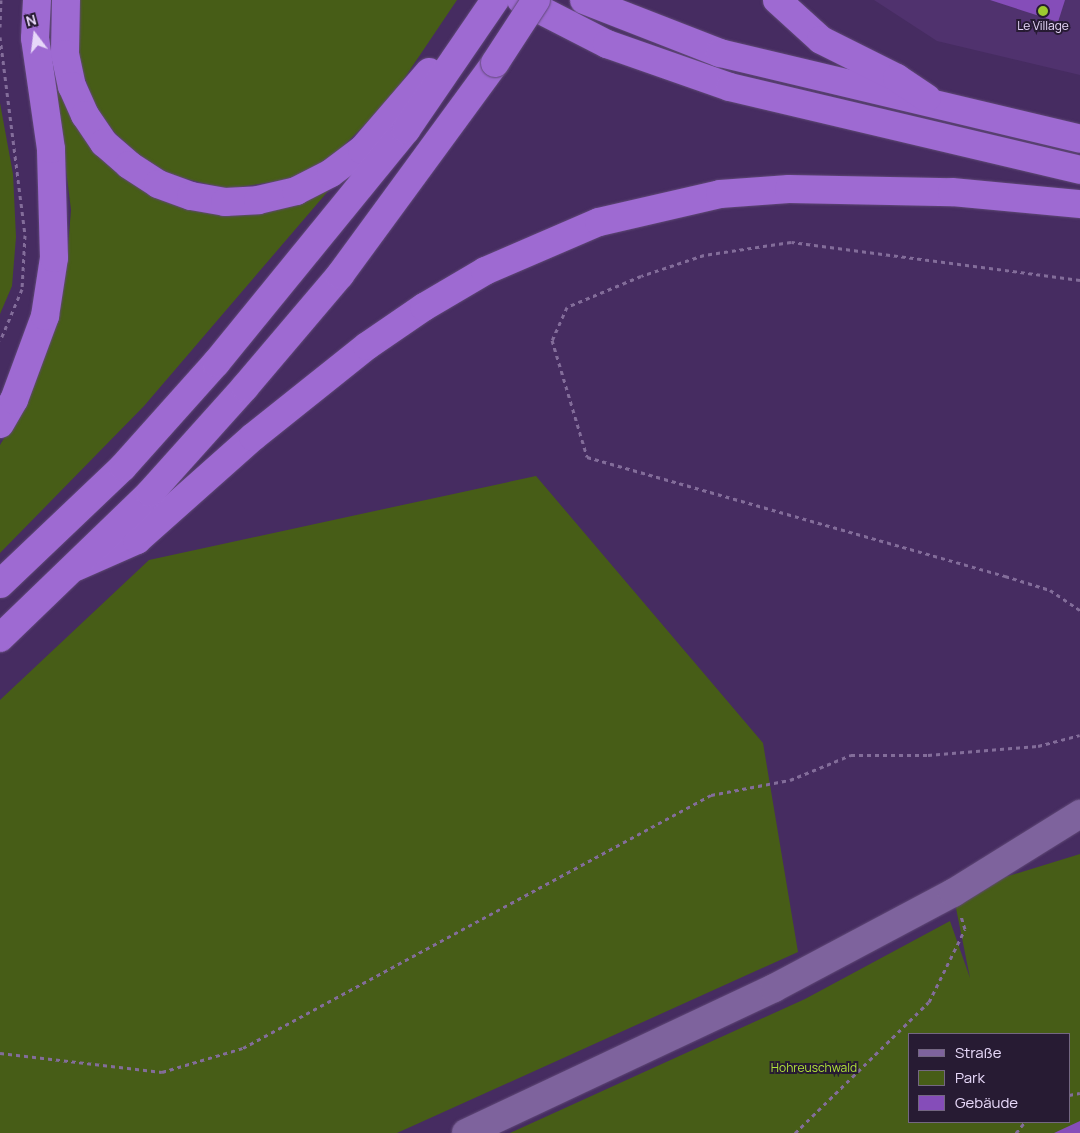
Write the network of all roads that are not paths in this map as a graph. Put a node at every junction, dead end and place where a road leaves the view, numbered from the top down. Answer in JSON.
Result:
{"nodes":[{"id":1,"x":37,"y":0,"type":"edge"},
{"id":2,"x":66,"y":0,"type":"edge"},
{"id":3,"x":495,"y":0,"type":"edge"},
{"id":4,"x":521,"y":0,"type":"edge"},
{"id":5,"x":536,"y":0,"type":"edge"},
{"id":6,"x":584,"y":0,"type":"edge"},
{"id":7,"x":777,"y":0,"type":"edge"},
{"id":8,"x":465,"y":47,"type":"junction"},
{"id":9,"x":944,"y":110,"type":"junction"},
{"id":10,"x":1080,"y":140,"type":"edge"},
{"id":11,"x":1080,"y":170,"type":"edge"},
{"id":12,"x":1080,"y":204,"type":"edge"},
{"id":13,"x":0,"y":424,"type":"edge"},
{"id":14,"x":76,"y":567,"type":"junction"},
{"id":15,"x":0,"y":584,"type":"edge"},
{"id":16,"x":0,"y":638,"type":"edge"},
{"id":17,"x":1080,"y":814,"type":"edge"},
{"id":18,"x":466,"y":1133,"type":"edge"}],
"edges":[{"from":1,"to":13,"type":"highway"},
{"from":2,"to":8,"type":"highway"},
{"from":3,"to":8,"type":"highway"},
{"from":4,"to":11,"type":"highway"},
{"from":5,"to":14,"type":"highway","bridge":true},
{"from":6,"to":9,"type":"highway"},
{"from":7,"to":9,"type":"highway"},
{"from":8,"to":15,"type":"highway"},
{"from":9,"to":10,"type":"highway"},
{"from":12,"to":14,"type":"highway"},
{"from":14,"to":16,"type":"highway"},
{"from":17,"to":18,"type":"street"}]}
